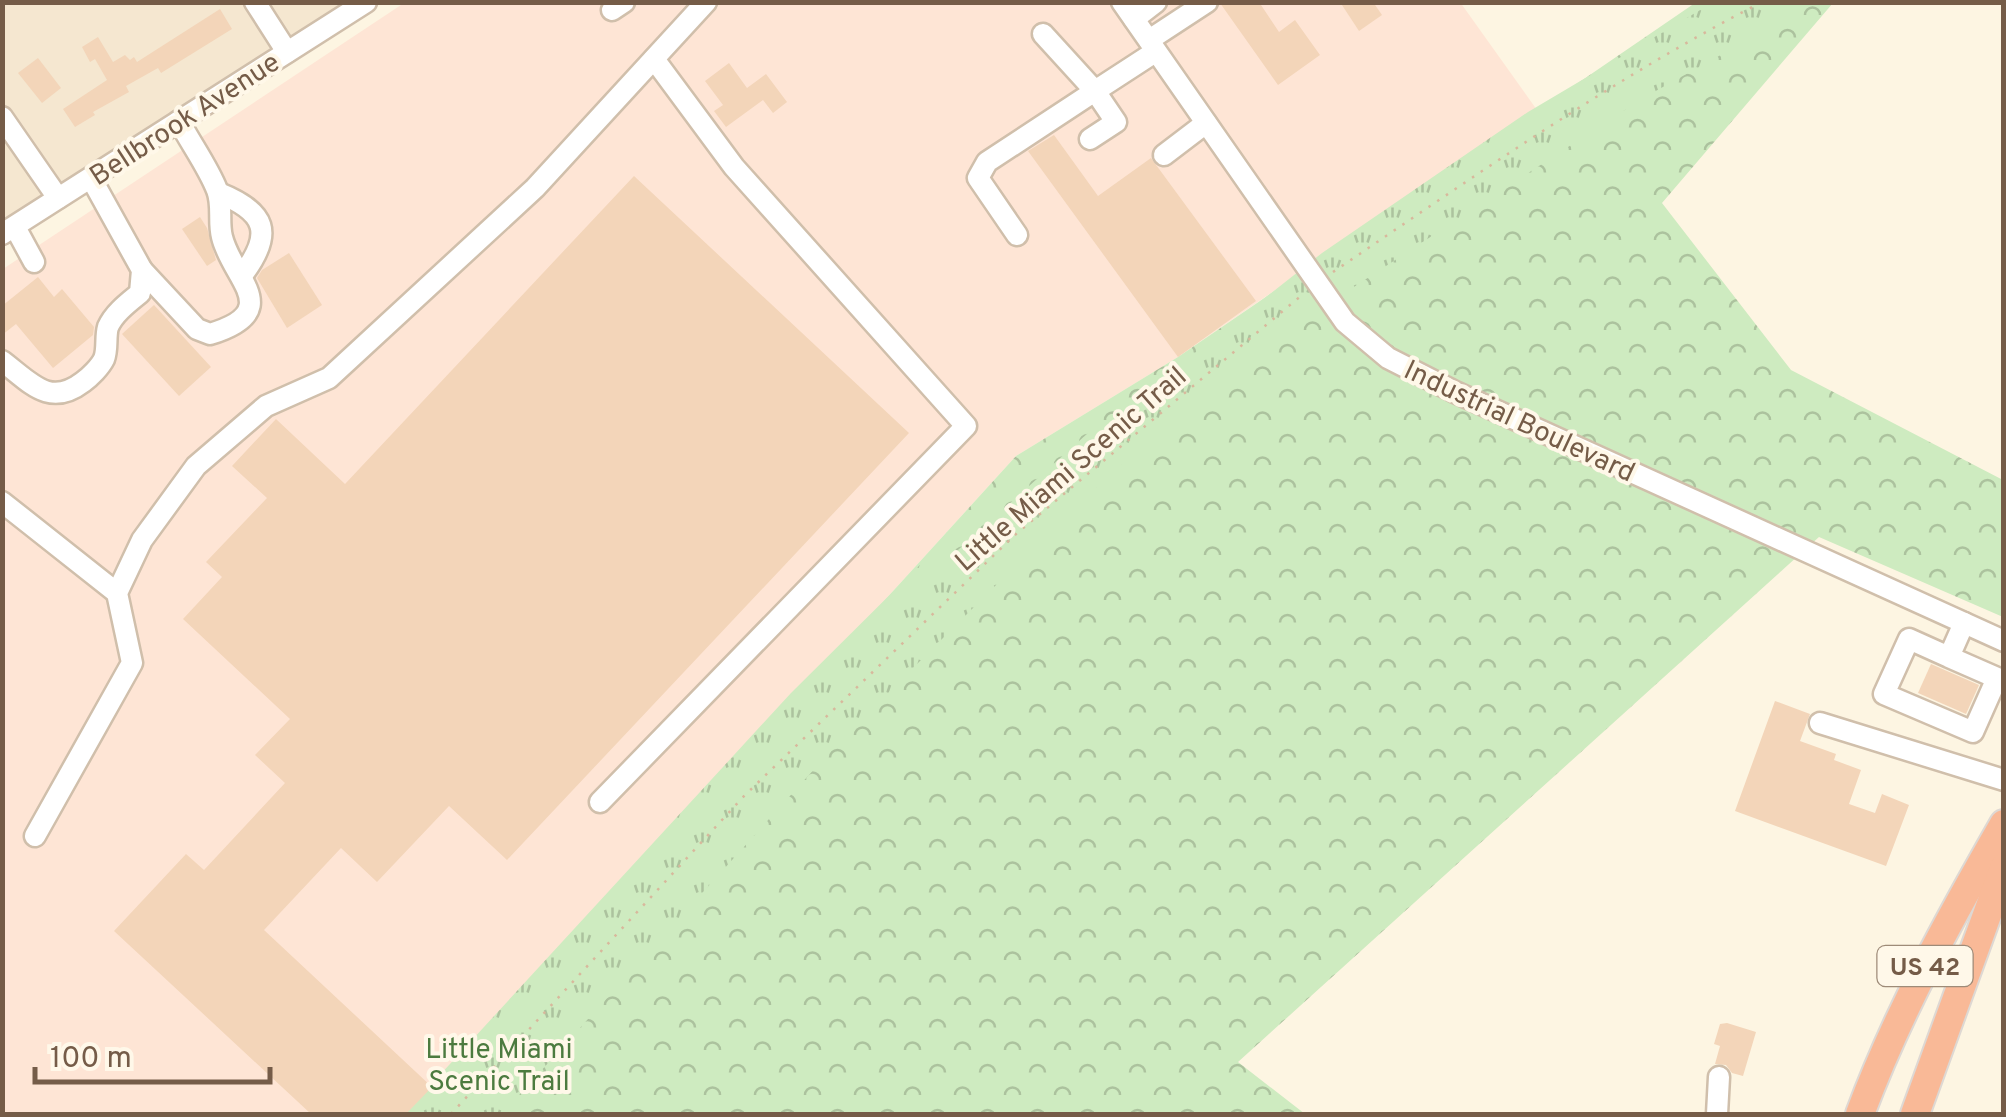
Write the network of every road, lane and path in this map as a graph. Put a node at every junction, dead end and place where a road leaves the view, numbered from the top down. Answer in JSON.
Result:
{"nodes":[{"id":1,"x":255,"y":2,"type":"edge"},
{"id":2,"x":366,"y":2,"type":"edge"},
{"id":3,"x":706,"y":2,"type":"edge"},
{"id":4,"x":1156,"y":2,"type":"edge"},
{"id":5,"x":1207,"y":2,"type":"edge"},
{"id":6,"x":1762,"y":2,"type":"edge"},
{"id":7,"x":1128,"y":11,"type":"edge"},
{"id":8,"x":1043,"y":34,"type":"dead end"},
{"id":9,"x":1152,"y":46,"type":"junction"},
{"id":10,"x":287,"y":52,"type":"junction"},
{"id":11,"x":654,"y":59,"type":"junction"},
{"id":12,"x":1096,"y":91,"type":"junction"},
{"id":13,"x":2,"y":118,"type":"edge"},
{"id":14,"x":179,"y":122,"type":"junction"},
{"id":15,"x":1206,"y":122,"type":"junction"},
{"id":16,"x":1090,"y":139,"type":"dead end"},
{"id":17,"x":1164,"y":154,"type":"dead end"},
{"id":18,"x":90,"y":178,"type":"junction"},
{"id":19,"x":219,"y":193,"type":"junction"},
{"id":20,"x":58,"y":198,"type":"junction"},
{"id":21,"x":9,"y":231,"type":"edge"},
{"id":22,"x":1017,"y":235,"type":"dead end"},
{"id":23,"x":34,"y":262,"type":"dead end"},
{"id":24,"x":142,"y":270,"type":"junction"},
{"id":25,"x":242,"y":274,"type":"junction"},
{"id":26,"x":1318,"y":282,"type":"junction"},
{"id":27,"x":2,"y":361,"type":"edge"},
{"id":28,"x":2,"y":502,"type":"edge"},
{"id":29,"x":117,"y":593,"type":"junction"},
{"id":30,"x":1964,"y":623,"type":"junction"},
{"id":31,"x":2004,"y":640,"type":"edge"},
{"id":32,"x":1949,"y":656,"type":"junction"},
{"id":33,"x":1820,"y":724,"type":"dead end"},
{"id":34,"x":2004,"y":780,"type":"edge"},
{"id":35,"x":600,"y":802,"type":"dead end"},
{"id":36,"x":2004,"y":824,"type":"edge"},
{"id":37,"x":35,"y":836,"type":"dead end"},
{"id":38,"x":2004,"y":868,"type":"edge"},
{"id":39,"x":1719,"y":1077,"type":"dead end"},
{"id":40,"x":451,"y":1114,"type":"edge"},
{"id":41,"x":1718,"y":1114,"type":"edge"},
{"id":42,"x":1860,"y":1114,"type":"edge"},
{"id":43,"x":1915,"y":1114,"type":"edge"}],
"edges":[{"from":1,"to":10,"type":"street"},
{"from":2,"to":10,"type":"street","name":"Bellbrook Avenue"},
{"from":3,"to":11,"type":"street"},
{"from":4,"to":7,"type":"street"},
{"from":5,"to":9,"type":"street"},
{"from":6,"to":26,"type":"path","name":"Little Miami Scenic Trail"},
{"from":7,"to":9,"type":"street","name":"Industrial Boulevard"},
{"from":8,"to":12,"type":"street"},
{"from":9,"to":12,"type":"street"},
{"from":9,"to":15,"type":"street","name":"Industrial Boulevard"},
{"from":10,"to":14,"type":"street","name":"Bellbrook Avenue"},
{"from":11,"to":29,"type":"street"},
{"from":11,"to":35,"type":"street"},
{"from":12,"to":16,"type":"street"},
{"from":12,"to":22,"type":"street"},
{"from":13,"to":20,"type":"street"},
{"from":14,"to":18,"type":"street","name":"Bellbrook Avenue"},
{"from":14,"to":19,"type":"street"},
{"from":15,"to":17,"type":"street"},
{"from":15,"to":26,"type":"street","name":"Industrial Boulevard"},
{"from":18,"to":20,"type":"street","name":"Bellbrook Avenue"},
{"from":18,"to":24,"type":"street"},
{"from":19,"to":25,"type":"street"},
{"from":19,"to":25,"type":"street"},
{"from":20,"to":21,"type":"street","name":"Bellbrook Avenue"},
{"from":21,"to":23,"type":"street"},
{"from":24,"to":25,"type":"street"},
{"from":24,"to":27,"type":"street"},
{"from":26,"to":30,"type":"street","name":"Industrial Boulevard"},
{"from":26,"to":40,"type":"path","name":"Little Miami Scenic Trail"},
{"from":28,"to":29,"type":"street"},
{"from":29,"to":37,"type":"street"},
{"from":30,"to":31,"type":"street","name":"Industrial Boulevard"},
{"from":30,"to":32,"type":"street"},
{"from":32,"to":32,"type":"street"},
{"from":33,"to":34,"type":"street"},
{"from":36,"to":42,"type":"highway","number":"US 42"},
{"from":38,"to":43,"type":"highway","number":"US 42"},
{"from":39,"to":41,"type":"street"}]}
